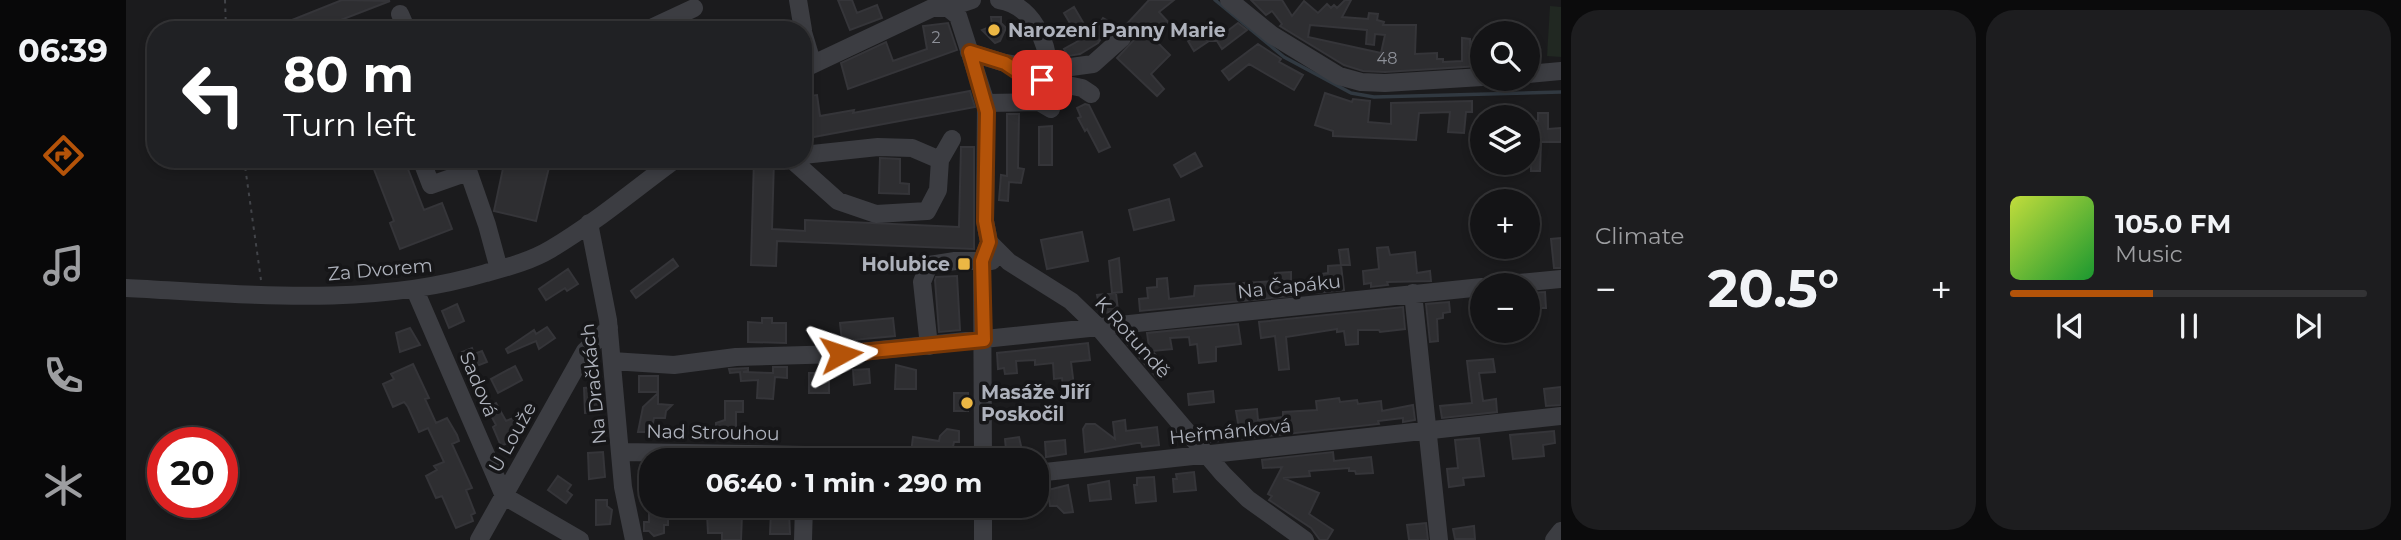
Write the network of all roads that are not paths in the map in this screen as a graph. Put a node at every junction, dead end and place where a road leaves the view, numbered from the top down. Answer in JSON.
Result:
{"nodes":[{"id":1,"x":798,"y":0,"type":"edge"},
{"id":2,"x":972,"y":0,"type":"edge"},
{"id":3,"x":999,"y":0,"type":"edge"},
{"id":4,"x":1229,"y":0,"type":"edge"},
{"id":5,"x":954,"y":4,"type":"edge"},
{"id":6,"x":694,"y":8,"type":"dead end"},
{"id":7,"x":666,"y":21,"type":"edge"},
{"id":8,"x":801,"y":21,"type":"edge"},
{"id":9,"x":1122,"y":38,"type":"dead end"},
{"id":10,"x":970,"y":52,"type":"junction"},
{"id":11,"x":1005,"y":63,"type":"junction"},
{"id":12,"x":812,"y":64,"type":"edge"},
{"id":13,"x":1049,"y":70,"type":"junction"},
{"id":14,"x":1561,"y":71,"type":"edge"},
{"id":15,"x":1540,"y":73,"type":"edge"},
{"id":16,"x":1470,"y":78,"type":"edge"},
{"id":17,"x":1091,"y":94,"type":"dead end"},
{"id":18,"x":986,"y":103,"type":"junction"},
{"id":19,"x":1051,"y":109,"type":"dead end"},
{"id":20,"x":953,"y":139,"type":"dead end"},
{"id":21,"x":812,"y":154,"type":"edge"},
{"id":22,"x":940,"y":160,"type":"junction"},
{"id":23,"x":424,"y":168,"type":"edge"},
{"id":24,"x":461,"y":168,"type":"edge"},
{"id":25,"x":467,"y":168,"type":"edge"},
{"id":26,"x":665,"y":168,"type":"edge"},
{"id":27,"x":801,"y":168,"type":"edge"},
{"id":28,"x":589,"y":223,"type":"junction"},
{"id":29,"x":989,"y":242,"type":"junction"},
{"id":30,"x":982,"y":261,"type":"junction"},
{"id":31,"x":1009,"y":262,"type":"junction"},
{"id":32,"x":499,"y":270,"type":"junction"},
{"id":33,"x":1561,"y":279,"type":"edge"},
{"id":34,"x":1540,"y":281,"type":"edge"},
{"id":35,"x":126,"y":288,"type":"edge"},
{"id":36,"x":1470,"y":288,"type":"edge"},
{"id":37,"x":415,"y":290,"type":"junction"},
{"id":38,"x":1413,"y":293,"type":"junction"},
{"id":39,"x":609,"y":328,"type":"junction"},
{"id":40,"x":1100,"y":328,"type":"junction"},
{"id":41,"x":984,"y":340,"type":"junction"},
{"id":42,"x":929,"y":346,"type":"junction"},
{"id":43,"x":612,"y":361,"type":"junction"},
{"id":44,"x":1561,"y":416,"type":"edge"},
{"id":45,"x":1429,"y":431,"type":"junction"},
{"id":46,"x":984,"y":448,"type":"edge"},
{"id":47,"x":621,"y":452,"type":"junction"},
{"id":48,"x":639,"y":453,"type":"edge"},
{"id":49,"x":1208,"y":455,"type":"junction"},
{"id":50,"x":1049,"y":472,"type":"edge"},
{"id":51,"x":504,"y":496,"type":"junction"},
{"id":52,"x":804,"y":518,"type":"edge"},
{"id":53,"x":983,"y":518,"type":"edge"},
{"id":54,"x":1561,"y":531,"type":"edge"},
{"id":55,"x":479,"y":540,"type":"edge"},
{"id":56,"x":580,"y":540,"type":"edge"},
{"id":57,"x":634,"y":540,"type":"edge"},
{"id":58,"x":803,"y":540,"type":"edge"},
{"id":59,"x":983,"y":540,"type":"edge"},
{"id":60,"x":1305,"y":540,"type":"edge"},
{"id":61,"x":1439,"y":540,"type":"edge"},
{"id":62,"x":1554,"y":540,"type":"edge"}],
"edges":[{"from":1,"to":8,"type":"street"},
{"from":2,"to":5,"type":"street"},
{"from":3,"to":13,"type":"street"},
{"from":4,"to":16,"type":"street"},
{"from":5,"to":10,"type":"street"},
{"from":5,"to":12,"type":"street"},
{"from":6,"to":7,"type":"street"},
{"from":9,"to":13,"type":"street"},
{"from":10,"to":11,"type":"street"},
{"from":10,"to":18,"type":"street"},
{"from":11,"to":13,"type":"street"},
{"from":11,"to":17,"type":"street"},
{"from":14,"to":15,"type":"street"},
{"from":18,"to":19,"type":"street"},
{"from":18,"to":29,"type":"street"},
{"from":20,"to":22,"type":"street"},
{"from":21,"to":22,"type":"street"},
{"from":22,"to":27,"type":"street"},
{"from":23,"to":24,"type":"street"},
{"from":25,"to":32,"type":"street"},
{"from":26,"to":28,"type":"street","name":"Za Dvorem"},
{"from":28,"to":32,"type":"street","name":"Za Dvorem"},
{"from":28,"to":39,"type":"street","name":"Na Dračkách"},
{"from":29,"to":30,"type":"street"},
{"from":29,"to":31,"type":"street","name":"K Rotundě"},
{"from":30,"to":31,"type":"street"},
{"from":30,"to":41,"type":"street"},
{"from":30,"to":42,"type":"street"},
{"from":31,"to":40,"type":"street","name":"K Rotundě"},
{"from":32,"to":37,"type":"street","name":"Za Dvorem"},
{"from":33,"to":34,"type":"street"},
{"from":35,"to":37,"type":"street","name":"Za Dvorem"},
{"from":36,"to":38,"type":"street","name":"Na Čapáku"},
{"from":37,"to":51,"type":"street","name":"Sadová"},
{"from":38,"to":40,"type":"street","name":"Na Čapáku"},
{"from":38,"to":45,"type":"street"},
{"from":39,"to":43,"type":"street","name":"Na Dračkách"},
{"from":39,"to":51,"type":"street","name":"U Louže"},
{"from":40,"to":41,"type":"street","name":"Na Čapáku"},
{"from":40,"to":49,"type":"street","name":"K Rotundě"},
{"from":41,"to":42,"type":"street","name":"Na Čapáku"},
{"from":41,"to":46,"type":"street"},
{"from":42,"to":43,"type":"street","name":"Na Čapáku"},
{"from":43,"to":47,"type":"street","name":"Na Dračkách"},
{"from":44,"to":45,"type":"street","name":"Heřmánková"},
{"from":45,"to":49,"type":"street","name":"Heřmánková"},
{"from":45,"to":61,"type":"street"},
{"from":47,"to":48,"type":"street","name":"Nad Strouhou"},
{"from":47,"to":57,"type":"street","name":"Na Dračkách"},
{"from":49,"to":50,"type":"street","name":"Heřmánková"},
{"from":49,"to":60,"type":"street","name":"K Rotundě"},
{"from":51,"to":55,"type":"street"},
{"from":51,"to":56,"type":"street","name":"U Louže"},
{"from":52,"to":58,"type":"street"},
{"from":53,"to":59,"type":"street"},
{"from":54,"to":62,"type":"street"}]}
